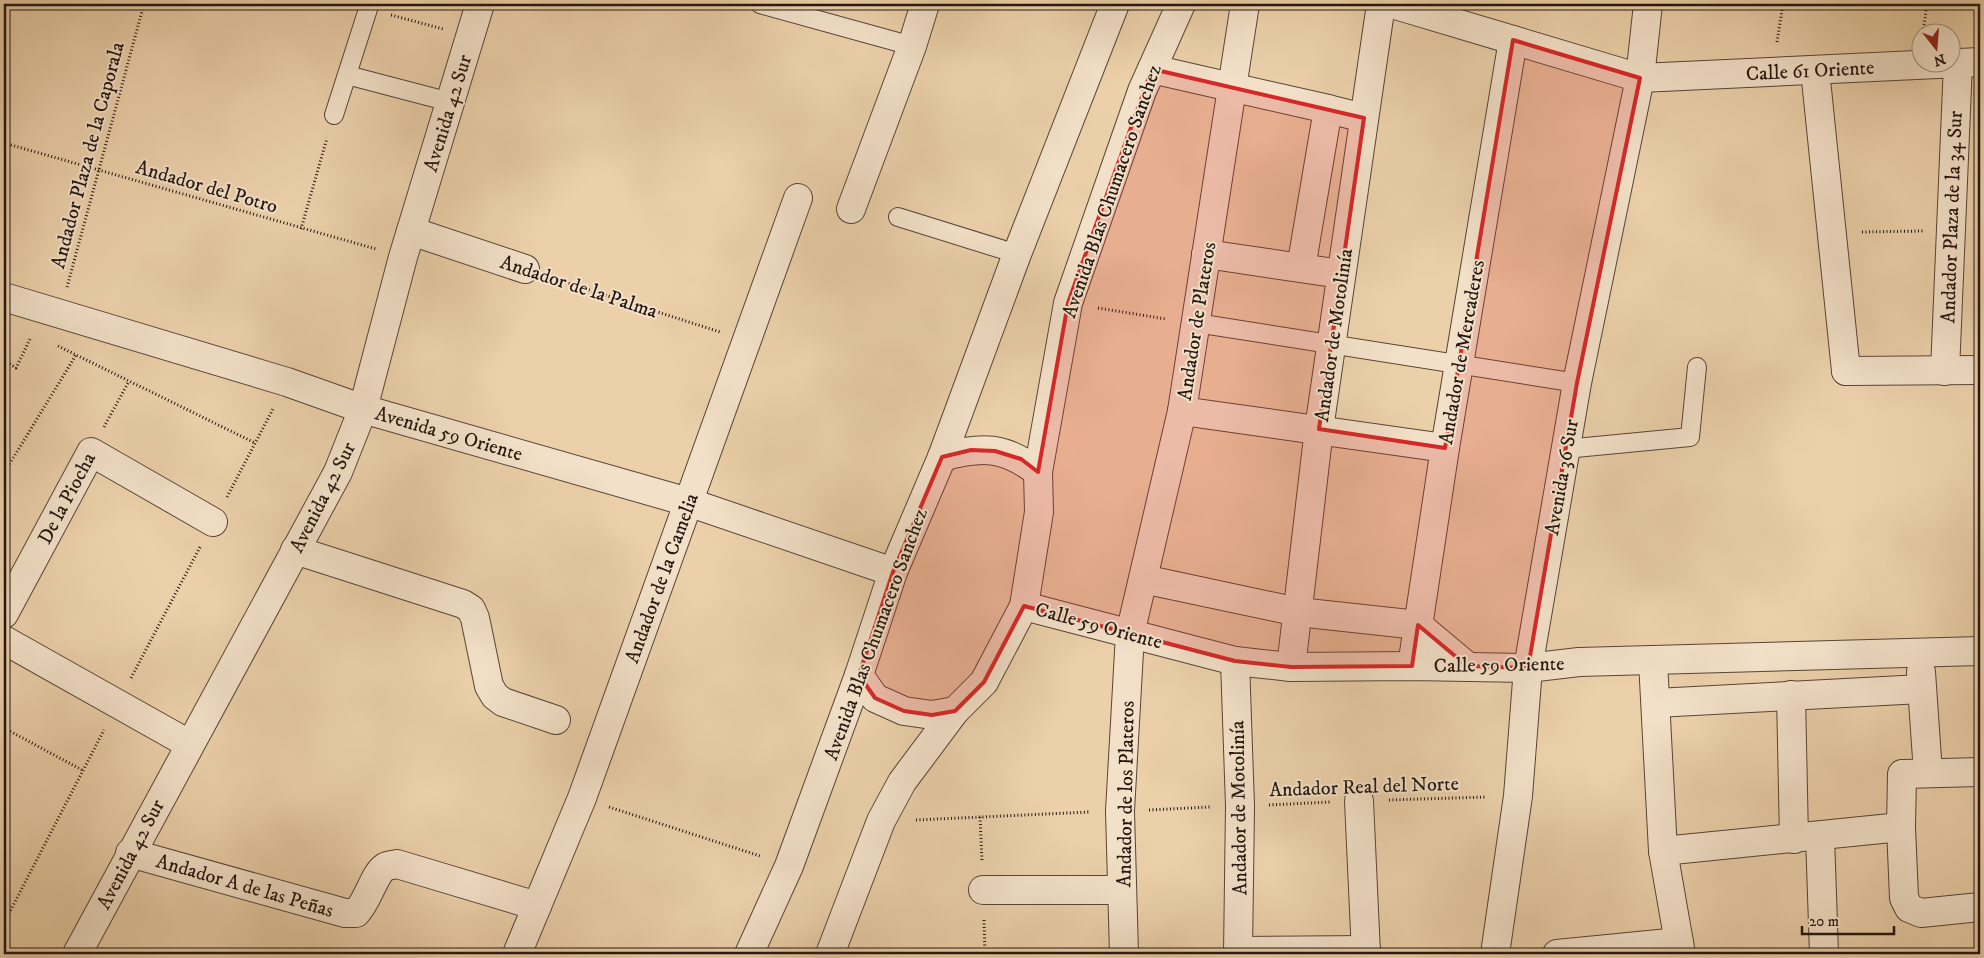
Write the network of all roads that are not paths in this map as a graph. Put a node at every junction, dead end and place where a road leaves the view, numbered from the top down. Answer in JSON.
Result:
{"nodes":[{"id":1,"x":480,"y":4,"type":"edge"},
{"id":2,"x":760,"y":4,"type":"edge"},
{"id":3,"x":925,"y":4,"type":"edge"},
{"id":4,"x":1116,"y":4,"type":"edge"},
{"id":5,"x":1181,"y":4,"type":"edge"},
{"id":6,"x":1245,"y":4,"type":"edge"},
{"id":7,"x":1381,"y":4,"type":"edge"},
{"id":8,"x":1392,"y":4,"type":"edge"},
{"id":9,"x":1648,"y":4,"type":"edge"},
{"id":10,"x":368,"y":9,"type":"road end"},
{"id":11,"x":1513,"y":40,"type":"junction"},
{"id":12,"x":912,"y":46,"type":"junction"},
{"id":13,"x":1969,"y":63,"type":"edge"},
{"id":14,"x":1152,"y":69,"type":"junction"},
{"id":15,"x":1815,"y":70,"type":"junction"},
{"id":16,"x":347,"y":75,"type":"junction"},
{"id":17,"x":1640,"y":78,"type":"junction"},
{"id":18,"x":1232,"y":86,"type":"junction"},
{"id":19,"x":450,"y":102,"type":"junction"},
{"id":20,"x":1328,"y":109,"type":"junction"},
{"id":21,"x":334,"y":115,"type":"road end"},
{"id":22,"x":1364,"y":118,"type":"junction"},
{"id":23,"x":798,"y":198,"type":"dead end"},
{"id":24,"x":851,"y":209,"type":"dead end"},
{"id":25,"x":898,"y":218,"type":"dead end"},
{"id":26,"x":411,"y":231,"type":"junction"},
{"id":27,"x":1017,"y":254,"type":"junction"},
{"id":28,"x":1206,"y":254,"type":"junction"},
{"id":29,"x":1301,"y":268,"type":"junction"},
{"id":30,"x":526,"y":269,"type":"road end"},
{"id":31,"x":1342,"y":274,"type":"junction"},
{"id":32,"x":4,"y":297,"type":"edge"},
{"id":33,"x":1196,"y":324,"type":"junction"},
{"id":34,"x":1331,"y":345,"type":"junction"},
{"id":35,"x":1459,"y":365,"type":"junction"},
{"id":36,"x":1697,"y":367,"type":"dead end"},
{"id":37,"x":1980,"y":370,"type":"edge"},
{"id":38,"x":1945,"y":371,"type":"junction"},
{"id":39,"x":1577,"y":383,"type":"junction"},
{"id":40,"x":363,"y":409,"type":"junction"},
{"id":41,"x":1182,"y":411,"type":"junction"},
{"id":42,"x":1319,"y":429,"type":"junction"},
{"id":43,"x":1444,"y":448,"type":"junction"},
{"id":44,"x":1565,"y":449,"type":"junction"},
{"id":45,"x":942,"y":457,"type":"junction"},
{"id":46,"x":1038,"y":472,"type":"junction"},
{"id":47,"x":688,"y":502,"type":"junction"},
{"id":48,"x":213,"y":522,"type":"road end"},
{"id":49,"x":295,"y":550,"type":"junction"},
{"id":50,"x":893,"y":572,"type":"junction"},
{"id":51,"x":1143,"y":579,"type":"junction"},
{"id":52,"x":1024,"y":606,"type":"junction"},
{"id":53,"x":1298,"y":612,"type":"junction"},
{"id":54,"x":4,"y":614,"type":"edge"},
{"id":55,"x":1418,"y":625,"type":"junction"},
{"id":56,"x":1130,"y":634,"type":"junction"},
{"id":57,"x":4,"y":640,"type":"edge"},
{"id":58,"x":1980,"y":651,"type":"edge"},
{"id":59,"x":1920,"y":652,"type":"junction"},
{"id":60,"x":1235,"y":661,"type":"junction"},
{"id":61,"x":1654,"y":661,"type":"junction"},
{"id":62,"x":1412,"y":666,"type":"junction"},
{"id":63,"x":1467,"y":666,"type":"junction"},
{"id":64,"x":1291,"y":667,"type":"junction"},
{"id":65,"x":1528,"y":668,"type":"junction"},
{"id":66,"x":859,"y":675,"type":"junction"},
{"id":67,"x":1922,"y":689,"type":"junction"},
{"id":68,"x":1791,"y":695,"type":"junction"},
{"id":69,"x":1656,"y":703,"type":"junction"},
{"id":70,"x":955,"y":711,"type":"junction"},
{"id":71,"x":556,"y":720,"type":"dead end"},
{"id":72,"x":189,"y":744,"type":"junction"},
{"id":73,"x":1980,"y":772,"type":"edge"},
{"id":74,"x":1915,"y":774,"type":"junction"},
{"id":75,"x":1359,"y":801,"type":"road end"},
{"id":76,"x":1901,"y":827,"type":"junction"},
{"id":77,"x":1807,"y":837,"type":"junction"},
{"id":78,"x":1663,"y":851,"type":"junction"},
{"id":79,"x":130,"y":853,"type":"junction"},
{"id":80,"x":983,"y":890,"type":"dead end"},
{"id":81,"x":1122,"y":890,"type":"junction"},
{"id":82,"x":537,"y":906,"type":"junction"},
{"id":83,"x":1980,"y":907,"type":"edge"},
{"id":84,"x":1680,"y":948,"type":"edge"},
{"id":85,"x":1366,"y":952,"type":"edge"},
{"id":86,"x":1238,"y":953,"type":"edge"},
{"id":87,"x":77,"y":954,"type":"edge"},
{"id":88,"x":517,"y":954,"type":"edge"},
{"id":89,"x":749,"y":954,"type":"edge"},
{"id":90,"x":830,"y":954,"type":"edge"},
{"id":91,"x":1124,"y":954,"type":"edge"},
{"id":92,"x":1495,"y":954,"type":"edge"},
{"id":93,"x":1565,"y":954,"type":"edge"},
{"id":94,"x":1824,"y":954,"type":"edge"}],
"edges":[{"from":1,"to":19,"type":"street","name":"Avenida 42 Sur"},
{"from":2,"to":12,"type":"lane"},
{"from":3,"to":12,"type":"street"},
{"from":4,"to":27,"type":"street","name":"Avenida Blas Chumacero Sanchez"},
{"from":5,"to":14,"type":"street","name":"Avenida Blas Chumacero Sanchez"},
{"from":6,"to":18,"type":"street","name":"Andador de Plateros"},
{"from":7,"to":22,"type":"street","name":"Andador de Motolinía"},
{"from":8,"to":11,"type":"street","name":"Calle 61 Oriente"},
{"from":9,"to":17,"type":"street","name":"Avenida 36 Sur"},
{"from":10,"to":16,"type":"lane"},
{"from":11,"to":17,"type":"street","name":"Calle 61 Oriente"},
{"from":11,"to":35,"type":"street","name":"Andador de Mercaderes"},
{"from":12,"to":24,"type":"street"},
{"from":13,"to":15,"type":"street","name":"Calle 61 Oriente"},
{"from":13,"to":38,"type":"street","name":"Andador Plaza de la 34 Sur"},
{"from":14,"to":18,"type":"street"},
{"from":14,"to":46,"type":"street","name":"Avenida Blas Chumacero Sanchez"},
{"from":15,"to":17,"type":"street","name":"Calle 61 Oriente"},
{"from":15,"to":38,"type":"street"},
{"from":16,"to":19,"type":"lane"},
{"from":16,"to":21,"type":"lane"},
{"from":17,"to":39,"type":"street","name":"Avenida 36 Sur"},
{"from":18,"to":20,"type":"street"},
{"from":18,"to":28,"type":"street","name":"Andador de Plateros"},
{"from":19,"to":26,"type":"street","name":"Avenida 42 Sur"},
{"from":20,"to":22,"type":"street"},
{"from":20,"to":29,"type":"street"},
{"from":22,"to":31,"type":"street","name":"Andador de Motolinía"},
{"from":23,"to":47,"type":"street","name":"Andador de la Camelia"},
{"from":25,"to":27,"type":"lane"},
{"from":26,"to":30,"type":"street","name":"Andador de la Palma"},
{"from":26,"to":40,"type":"street","name":"Avenida 42 Sur"},
{"from":27,"to":45,"type":"street","name":"Avenida Blas Chumacero Sanchez"},
{"from":28,"to":29,"type":"street"},
{"from":28,"to":33,"type":"street","name":"Andador de Plateros"},
{"from":29,"to":31,"type":"street"},
{"from":31,"to":34,"type":"street","name":"Andador de Motolinía"},
{"from":32,"to":40,"type":"street","name":"Avenida 59 Oriente"},
{"from":33,"to":34,"type":"lane"},
{"from":33,"to":41,"type":"street","name":"Andador de Plateros"},
{"from":34,"to":35,"type":"lane"},
{"from":34,"to":42,"type":"street","name":"Andador de Motolinía"},
{"from":35,"to":39,"type":"lane"},
{"from":35,"to":43,"type":"street","name":"Andador de Mercaderes"},
{"from":36,"to":44,"type":"lane"},
{"from":37,"to":38,"type":"street"},
{"from":39,"to":44,"type":"street","name":"Avenida 36 Sur"},
{"from":40,"to":47,"type":"street","name":"Avenida 59 Oriente"},
{"from":40,"to":49,"type":"street","name":"Avenida 42 Sur"},
{"from":41,"to":42,"type":"street"},
{"from":41,"to":51,"type":"street","name":"Andador de Plateros"},
{"from":42,"to":43,"type":"street"},
{"from":42,"to":53,"type":"street","name":"Andador de Motolinía"},
{"from":43,"to":55,"type":"street","name":"Andador de Mercaderes"},
{"from":44,"to":65,"type":"street","name":"Avenida 36 Sur"},
{"from":45,"to":46,"type":"street"},
{"from":45,"to":50,"type":"street","name":"Avenida Blas Chumacero Sanchez"},
{"from":46,"to":52,"type":"street","name":"Avenida Blas Chumacero Sanchez"},
{"from":47,"to":50,"type":"street","name":"Avenida 59 Oriente"},
{"from":47,"to":82,"type":"street","name":"Andador de la Camelia"},
{"from":48,"to":54,"type":"street","name":"De la Piocha"},
{"from":49,"to":71,"type":"street"},
{"from":49,"to":72,"type":"street","name":"Avenida 42 Sur"},
{"from":50,"to":66,"type":"street","name":"Avenida Blas Chumacero Sanchez"},
{"from":51,"to":53,"type":"street"},
{"from":51,"to":56,"type":"street","name":"Andador de Plateros"},
{"from":52,"to":56,"type":"street","name":"Calle 59 Oriente"},
{"from":52,"to":70,"type":"street","name":"Avenida Blas Chumacero Sanchez"},
{"from":53,"to":55,"type":"street"},
{"from":53,"to":64,"type":"street","name":"Andador de Motolinía"},
{"from":55,"to":62,"type":"street","name":"Andador de Mercaderes"},
{"from":55,"to":63,"type":"street"},
{"from":56,"to":60,"type":"street","name":"Calle 59 Oriente"},
{"from":56,"to":81,"type":"street","name":"Andador de los Plateros"},
{"from":57,"to":72,"type":"street"},
{"from":58,"to":59,"type":"street","name":"Calle 59 Oriente"},
{"from":59,"to":61,"type":"street","name":"Calle 59 Oriente"},
{"from":59,"to":67,"type":"street"},
{"from":60,"to":64,"type":"street","name":"Calle 59 Oriente"},
{"from":60,"to":86,"type":"street","name":"Andador de Motolinía"},
{"from":61,"to":65,"type":"street","name":"Calle 59 Oriente"},
{"from":61,"to":69,"type":"street"},
{"from":62,"to":63,"type":"street","name":"Calle 59 Oriente"},
{"from":62,"to":64,"type":"street","name":"Calle 59 Oriente"},
{"from":63,"to":65,"type":"street","name":"Calle 59 Oriente"},
{"from":65,"to":92,"type":"street","name":"Avenida 36 Sur"},
{"from":66,"to":70,"type":"street"},
{"from":66,"to":89,"type":"street","name":"Avenida Blas Chumacero Sanchez"},
{"from":67,"to":68,"type":"street"},
{"from":67,"to":74,"type":"street"},
{"from":68,"to":69,"type":"street"},
{"from":68,"to":77,"type":"street"},
{"from":69,"to":78,"type":"street"},
{"from":70,"to":90,"type":"street","name":"Avenida Blas Chumacero Sanchez"},
{"from":72,"to":79,"type":"street","name":"Avenida 42 Sur"},
{"from":73,"to":74,"type":"street"},
{"from":74,"to":76,"type":"street"},
{"from":75,"to":85,"type":"street"},
{"from":76,"to":77,"type":"street"},
{"from":76,"to":83,"type":"street"},
{"from":77,"to":78,"type":"street"},
{"from":77,"to":94,"type":"street"},
{"from":78,"to":84,"type":"street"},
{"from":79,"to":82,"type":"street","name":"Andador A de las Peñas"},
{"from":79,"to":87,"type":"street","name":"Avenida 42 Sur"},
{"from":80,"to":81,"type":"street"},
{"from":81,"to":91,"type":"street","name":"Andador de los Plateros"},
{"from":82,"to":88,"type":"street","name":"Andador de la Camelia"},
{"from":84,"to":93,"type":"street"},
{"from":85,"to":86,"type":"street"}]}
